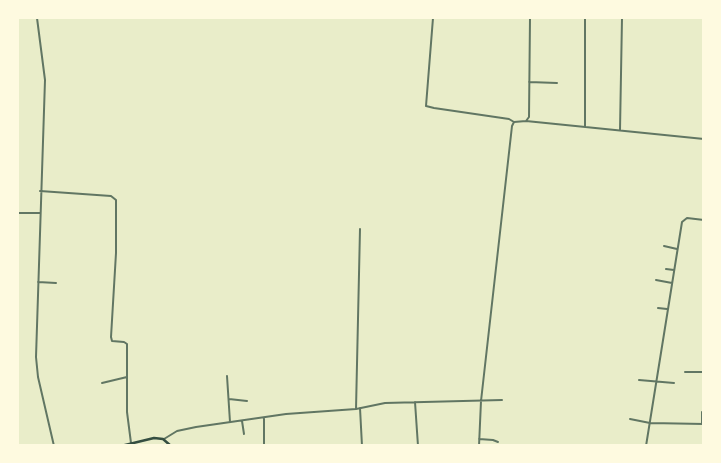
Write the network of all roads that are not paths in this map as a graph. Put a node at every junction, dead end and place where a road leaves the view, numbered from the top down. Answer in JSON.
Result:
{"nodes":[{"id":1,"x":37,"y":18,"type":"edge"},
{"id":2,"x":433,"y":18,"type":"edge"},
{"id":3,"x":530,"y":18,"type":"edge"},
{"id":4,"x":585,"y":18,"type":"edge"},
{"id":5,"x":622,"y":18,"type":"edge"},
{"id":6,"x":529,"y":82,"type":"junction"},
{"id":7,"x":557,"y":83,"type":"dead end"},
{"id":8,"x":526,"y":121,"type":"junction"},
{"id":9,"x":514,"y":122,"type":"junction"},
{"id":10,"x":585,"y":127,"type":"junction"},
{"id":11,"x":620,"y":130,"type":"junction"},
{"id":12,"x":704,"y":139,"type":"edge"},
{"id":13,"x":40,"y":191,"type":"junction"},
{"id":14,"x":18,"y":213,"type":"edge"},
{"id":15,"x":40,"y":213,"type":"junction"},
{"id":16,"x":704,"y":220,"type":"edge"},
{"id":17,"x":360,"y":229,"type":"dead end"},
{"id":18,"x":664,"y":246,"type":"dead end"},
{"id":19,"x":677,"y":249,"type":"junction"},
{"id":20,"x":666,"y":268,"type":"dead end"},
{"id":21,"x":674,"y":270,"type":"junction"},
{"id":22,"x":656,"y":280,"type":"dead end"},
{"id":23,"x":38,"y":282,"type":"junction"},
{"id":24,"x":56,"y":283,"type":"dead end"},
{"id":25,"x":672,"y":283,"type":"junction"},
{"id":26,"x":658,"y":308,"type":"dead end"},
{"id":27,"x":667,"y":309,"type":"junction"},
{"id":28,"x":685,"y":372,"type":"dead end"},
{"id":29,"x":704,"y":372,"type":"edge"},
{"id":30,"x":127,"y":376,"type":"junction"},
{"id":31,"x":227,"y":376,"type":"dead end"},
{"id":32,"x":640,"y":380,"type":"dead end"},
{"id":33,"x":102,"y":383,"type":"dead end"},
{"id":34,"x":655,"y":383,"type":"junction"},
{"id":35,"x":674,"y":383,"type":"dead end"},
{"id":36,"x":228,"y":399,"type":"junction"},
{"id":37,"x":482,"y":400,"type":"junction"},
{"id":38,"x":502,"y":400,"type":"dead end"},
{"id":39,"x":247,"y":401,"type":"dead end"},
{"id":40,"x":415,"y":402,"type":"junction"},
{"id":41,"x":360,"y":408,"type":"junction"},
{"id":42,"x":356,"y":409,"type":"junction"},
{"id":43,"x":702,"y":412,"type":"edge"},
{"id":44,"x":264,"y":418,"type":"junction"},
{"id":45,"x":630,"y":419,"type":"dead end"},
{"id":46,"x":242,"y":420,"type":"junction"},
{"id":47,"x":230,"y":422,"type":"junction"},
{"id":48,"x":650,"y":423,"type":"junction"},
{"id":49,"x":703,"y":424,"type":"edge"},
{"id":50,"x":244,"y":434,"type":"dead end"},
{"id":51,"x":163,"y":439,"type":"junction"},
{"id":52,"x":479,"y":439,"type":"junction"},
{"id":53,"x":498,"y":442,"type":"dead end"},
{"id":54,"x":131,"y":443,"type":"junction"},
{"id":55,"x":54,"y":446,"type":"edge"},
{"id":56,"x":120,"y":446,"type":"edge"},
{"id":57,"x":171,"y":446,"type":"edge"},
{"id":58,"x":264,"y":446,"type":"edge"},
{"id":59,"x":362,"y":446,"type":"edge"},
{"id":60,"x":418,"y":446,"type":"edge"},
{"id":61,"x":479,"y":446,"type":"edge"},
{"id":62,"x":646,"y":446,"type":"edge"}],
"edges":[{"from":1,"to":13,"type":"street"},
{"from":2,"to":9,"type":"street"},
{"from":3,"to":6,"type":"street"},
{"from":4,"to":10,"type":"street"},
{"from":5,"to":11,"type":"street"},
{"from":6,"to":7,"type":"street"},
{"from":6,"to":8,"type":"street"},
{"from":8,"to":9,"type":"street"},
{"from":8,"to":10,"type":"street"},
{"from":9,"to":37,"type":"street"},
{"from":10,"to":11,"type":"street"},
{"from":11,"to":12,"type":"street"},
{"from":13,"to":15,"type":"street"},
{"from":13,"to":30,"type":"street"},
{"from":14,"to":15,"type":"street"},
{"from":15,"to":23,"type":"street"},
{"from":16,"to":19,"type":"street"},
{"from":17,"to":42,"type":"street"},
{"from":18,"to":19,"type":"street"},
{"from":19,"to":21,"type":"street"},
{"from":20,"to":21,"type":"street"},
{"from":21,"to":25,"type":"street"},
{"from":22,"to":25,"type":"street"},
{"from":23,"to":24,"type":"street"},
{"from":23,"to":55,"type":"street"},
{"from":25,"to":27,"type":"street"},
{"from":26,"to":27,"type":"street"},
{"from":27,"to":34,"type":"street"},
{"from":28,"to":29,"type":"street"},
{"from":30,"to":33,"type":"street"},
{"from":30,"to":54,"type":"street"},
{"from":31,"to":36,"type":"street"},
{"from":32,"to":34,"type":"street"},
{"from":34,"to":35,"type":"street"},
{"from":34,"to":48,"type":"street"},
{"from":36,"to":39,"type":"street"},
{"from":36,"to":47,"type":"street"},
{"from":37,"to":38,"type":"street"},
{"from":37,"to":40,"type":"street"},
{"from":37,"to":52,"type":"street"},
{"from":40,"to":41,"type":"street"},
{"from":40,"to":60,"type":"street"},
{"from":41,"to":42,"type":"street"},
{"from":41,"to":59,"type":"street"},
{"from":42,"to":44,"type":"street"},
{"from":43,"to":49,"type":"street"},
{"from":44,"to":46,"type":"street"},
{"from":44,"to":58,"type":"street"},
{"from":45,"to":48,"type":"street"},
{"from":46,"to":47,"type":"street"},
{"from":46,"to":50,"type":"street"},
{"from":47,"to":51,"type":"street"},
{"from":48,"to":49,"type":"street"},
{"from":48,"to":62,"type":"street"},
{"from":51,"to":54,"type":"main road"},
{"from":51,"to":57,"type":"main road"},
{"from":52,"to":53,"type":"street"},
{"from":52,"to":61,"type":"street"},
{"from":54,"to":56,"type":"main road"}]}
